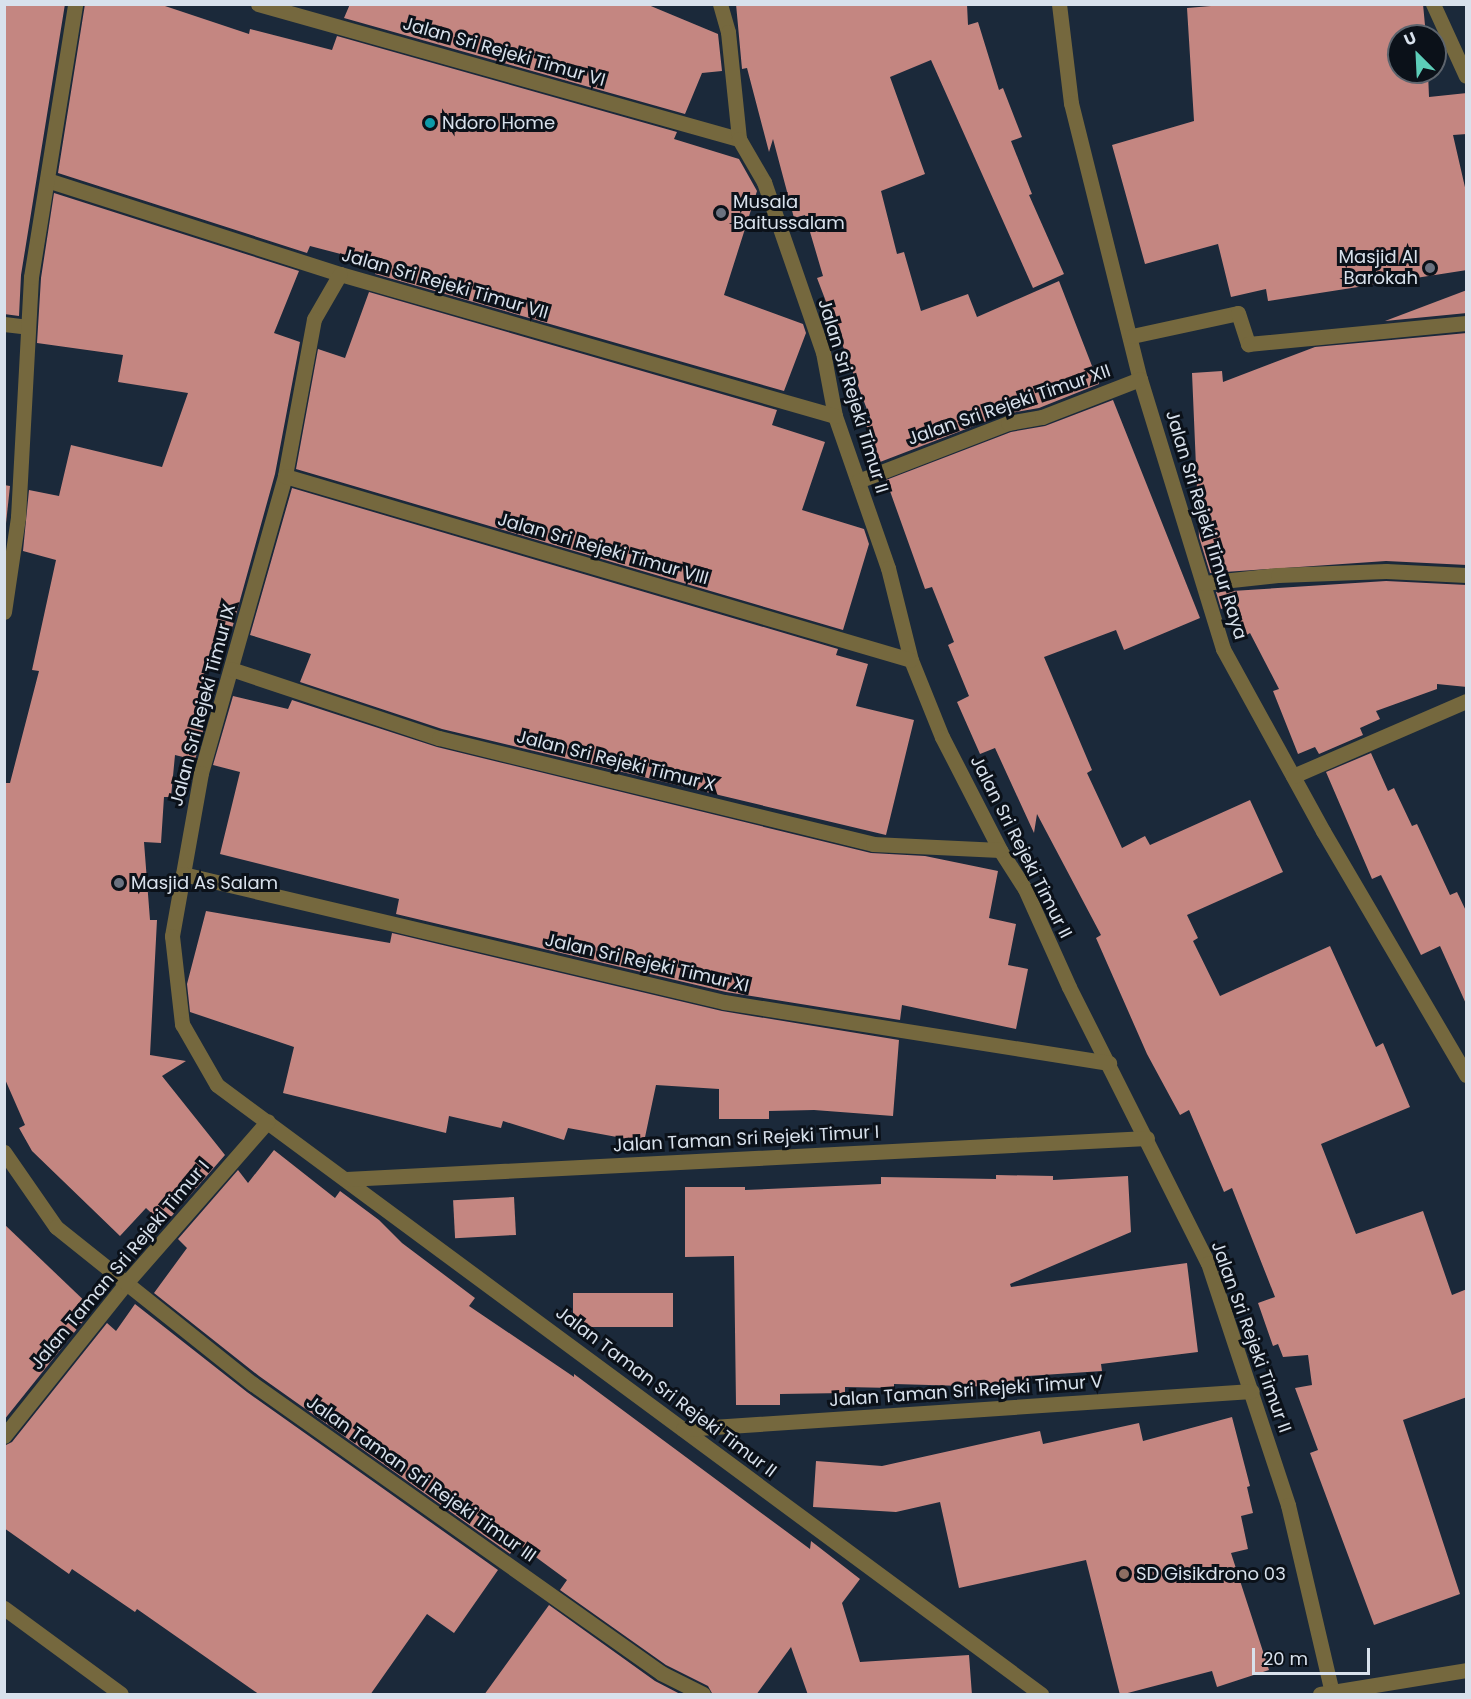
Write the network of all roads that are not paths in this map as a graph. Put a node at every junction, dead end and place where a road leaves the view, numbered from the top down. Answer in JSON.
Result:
{"nodes":[{"id":1,"x":75,"y":4,"type":"edge"},
{"id":2,"x":258,"y":4,"type":"edge"},
{"id":3,"x":720,"y":4,"type":"edge"},
{"id":4,"x":1059,"y":4,"type":"edge"},
{"id":5,"x":1433,"y":4,"type":"edge"},
{"id":6,"x":1467,"y":76,"type":"edge"},
{"id":7,"x":739,"y":139,"type":"junction"},
{"id":8,"x":47,"y":180,"type":"junction"},
{"id":9,"x":340,"y":274,"type":"junction"},
{"id":10,"x":1467,"y":322,"type":"edge"},
{"id":11,"x":4,"y":324,"type":"edge"},
{"id":12,"x":28,"y":327,"type":"junction"},
{"id":13,"x":1131,"y":336,"type":"junction"},
{"id":14,"x":1140,"y":380,"type":"junction"},
{"id":15,"x":835,"y":416,"type":"junction"},
{"id":16,"x":285,"y":476,"type":"junction"},
{"id":17,"x":858,"y":481,"type":"junction"},
{"id":18,"x":1467,"y":575,"type":"edge"},
{"id":19,"x":1204,"y":583,"type":"junction"},
{"id":20,"x":4,"y":612,"type":"edge"},
{"id":21,"x":911,"y":660,"type":"junction"},
{"id":22,"x":231,"y":669,"type":"junction"},
{"id":23,"x":1467,"y":701,"type":"edge"},
{"id":24,"x":1293,"y":777,"type":"junction"},
{"id":25,"x":1000,"y":850,"type":"junction"},
{"id":26,"x":183,"y":874,"type":"junction"},
{"id":27,"x":1109,"y":1063,"type":"junction"},
{"id":28,"x":1467,"y":1075,"type":"edge"},
{"id":29,"x":268,"y":1121,"type":"junction"},
{"id":30,"x":1147,"y":1138,"type":"junction"},
{"id":31,"x":4,"y":1152,"type":"edge"},
{"id":32,"x":346,"y":1179,"type":"junction"},
{"id":33,"x":126,"y":1283,"type":"junction"},
{"id":34,"x":1252,"y":1391,"type":"junction"},
{"id":35,"x":683,"y":1429,"type":"junction"},
{"id":36,"x":4,"y":1436,"type":"edge"},
{"id":37,"x":4,"y":1608,"type":"edge"},
{"id":38,"x":1467,"y":1670,"type":"edge"},
{"id":39,"x":1326,"y":1694,"type":"edge"},
{"id":40,"x":121,"y":1695,"type":"edge"},
{"id":41,"x":703,"y":1695,"type":"edge"},
{"id":42,"x":1041,"y":1695,"type":"edge"}],
"edges":[{"from":1,"to":8,"type":"street"},
{"from":2,"to":7,"type":"street","name":"Jalan Sri Rejeki Timur VI"},
{"from":3,"to":7,"type":"street","name":"Jalan Sri Rejeki Timur II"},
{"from":4,"to":13,"type":"street","name":"Jalan Sri Rejeki Timur Raya"},
{"from":5,"to":6,"type":"street"},
{"from":7,"to":15,"type":"street","name":"Jalan Sri Rejeki Timur II"},
{"from":8,"to":9,"type":"street","name":"Jalan Sri Rejeki Timur VII"},
{"from":8,"to":12,"type":"street"},
{"from":9,"to":15,"type":"street","name":"Jalan Sri Rejeki Timur VII"},
{"from":9,"to":16,"type":"street","name":"Jalan Sri Rejeki Timur IX"},
{"from":10,"to":13,"type":"street"},
{"from":11,"to":12,"type":"street"},
{"from":12,"to":20,"type":"street"},
{"from":13,"to":14,"type":"street","name":"Jalan Sri Rejeki Timur Raya"},
{"from":14,"to":17,"type":"street","name":"Jalan Sri Rejeki Timur XII"},
{"from":14,"to":19,"type":"street","name":"Jalan Sri Rejeki Timur Raya"},
{"from":15,"to":17,"type":"street","name":"Jalan Sri Rejeki Timur II"},
{"from":16,"to":21,"type":"street","name":"Jalan Sri Rejeki Timur VIII"},
{"from":16,"to":22,"type":"street","name":"Jalan Sri Rejeki Timur IX"},
{"from":17,"to":21,"type":"street","name":"Jalan Sri Rejeki Timur II"},
{"from":18,"to":19,"type":"street"},
{"from":19,"to":24,"type":"street","name":"Jalan Sri Rejeki Timur Raya"},
{"from":21,"to":25,"type":"street","name":"Jalan Sri Rejeki Timur II"},
{"from":22,"to":25,"type":"street","name":"Jalan Sri Rejeki Timur X"},
{"from":22,"to":26,"type":"street","name":"Jalan Sri Rejeki Timur IX"},
{"from":23,"to":24,"type":"street"},
{"from":24,"to":28,"type":"street","name":"Jalan Sri Rejeki Timur Raya"},
{"from":25,"to":27,"type":"street","name":"Jalan Sri Rejeki Timur II"},
{"from":26,"to":27,"type":"street","name":"Jalan Sri Rejeki Timur XI"},
{"from":26,"to":29,"type":"street","name":"Jalan Sri Rejeki Timur IX"},
{"from":27,"to":30,"type":"street","name":"Jalan Sri Rejeki Timur II"},
{"from":29,"to":32,"type":"street","name":"Jalan Taman Sri Rejeki Timur II"},
{"from":29,"to":33,"type":"street","name":"Jalan Taman Sri Rejeki Timur I"},
{"from":30,"to":32,"type":"street","name":"Jalan Taman Sri Rejeki Timur I"},
{"from":30,"to":34,"type":"street","name":"Jalan Sri Rejeki Timur II"},
{"from":31,"to":33,"type":"street","name":"Jalan Taman Sri Rejeki Timur III"},
{"from":32,"to":35,"type":"street","name":"Jalan Taman Sri Rejeki Timur II"},
{"from":33,"to":36,"type":"street","name":"Jalan Taman Sri Rejeki Timur I"},
{"from":33,"to":41,"type":"street","name":"Jalan Taman Sri Rejeki Timur III"},
{"from":34,"to":35,"type":"street","name":"Jalan Taman Sri Rejeki Timur V"},
{"from":34,"to":39,"type":"street","name":"Jalan Sri Rejeki Timur II"},
{"from":35,"to":42,"type":"street","name":"Jalan Taman Sri Rejeki Timur II"},
{"from":37,"to":40,"type":"street"},
{"from":38,"to":39,"type":"street"}]}
